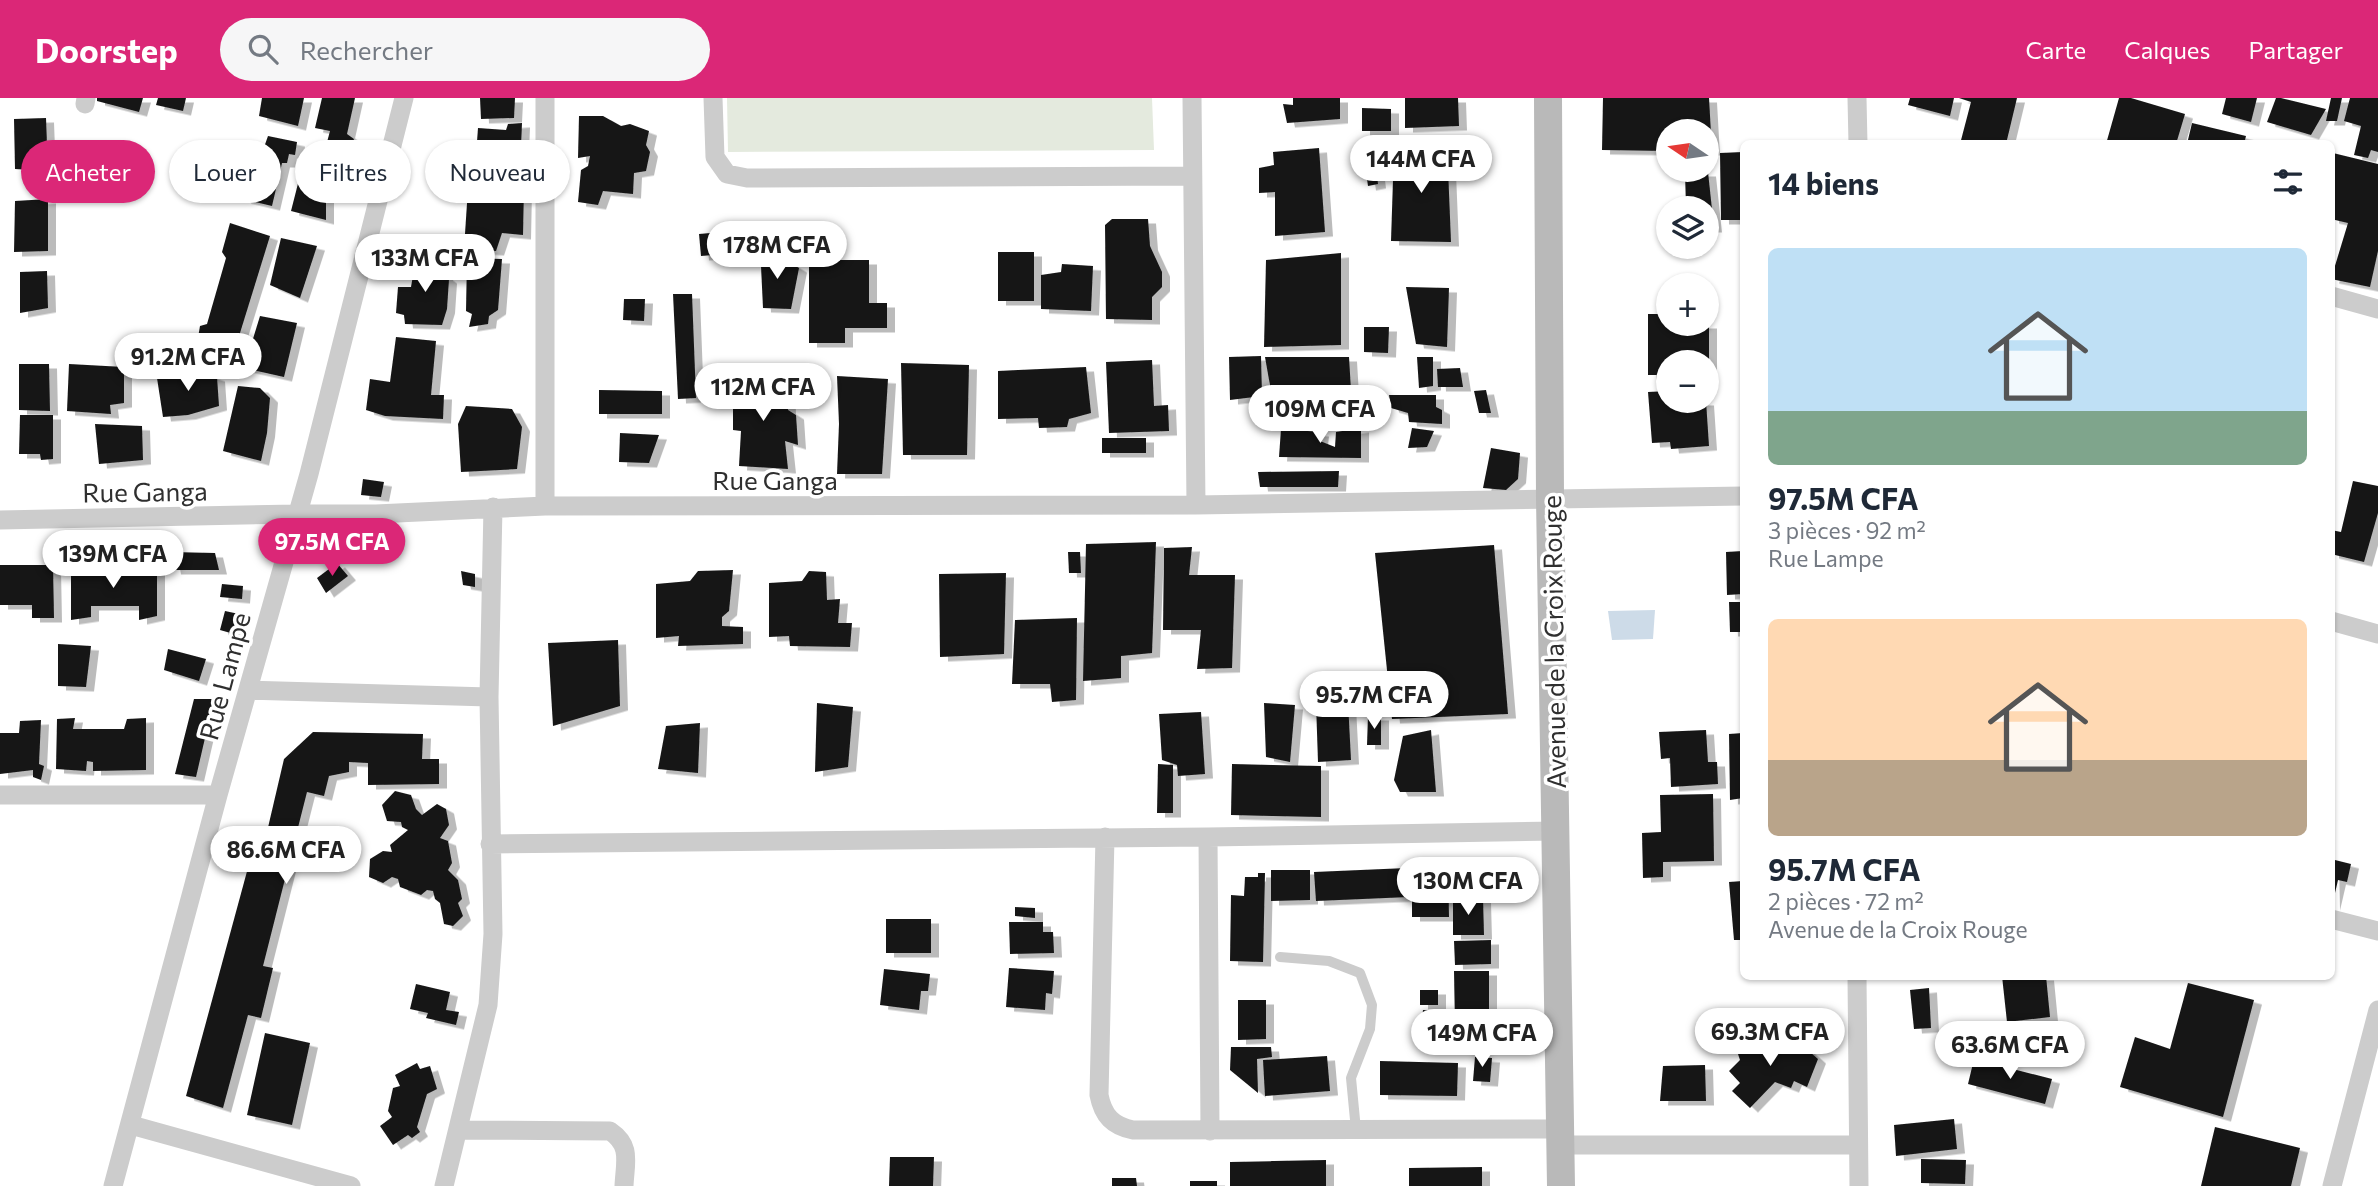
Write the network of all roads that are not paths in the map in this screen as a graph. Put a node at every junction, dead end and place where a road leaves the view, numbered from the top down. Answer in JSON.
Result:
{"nodes":[{"id":1,"x":404,"y":98,"type":"edge"},
{"id":2,"x":545,"y":98,"type":"edge"},
{"id":3,"x":713,"y":98,"type":"edge"},
{"id":4,"x":1192,"y":98,"type":"edge"},
{"id":5,"x":1548,"y":98,"type":"edge"},
{"id":6,"x":1857,"y":98,"type":"edge"},
{"id":7,"x":1858,"y":140,"type":"edge"},
{"id":8,"x":1192,"y":176,"type":"junction"},
{"id":9,"x":2335,"y":297,"type":"edge"},
{"id":10,"x":2378,"y":309,"type":"edge"},
{"id":11,"x":1740,"y":496,"type":"edge"},
{"id":12,"x":1550,"y":498,"type":"junction"},
{"id":13,"x":1196,"y":505,"type":"junction"},
{"id":14,"x":545,"y":506,"type":"junction"},
{"id":15,"x":493,"y":507,"type":"junction"},
{"id":16,"x":296,"y":514,"type":"junction"},
{"id":17,"x":0,"y":520,"type":"edge"},
{"id":18,"x":2335,"y":622,"type":"edge"},
{"id":19,"x":2378,"y":634,"type":"edge"},
{"id":20,"x":248,"y":690,"type":"junction"},
{"id":21,"x":489,"y":697,"type":"junction"},
{"id":22,"x":0,"y":795,"type":"edge"},
{"id":23,"x":218,"y":795,"type":"junction"},
{"id":24,"x":1557,"y":831,"type":"junction"},
{"id":25,"x":1105,"y":837,"type":"junction"},
{"id":26,"x":1208,"y":837,"type":"junction"},
{"id":27,"x":490,"y":844,"type":"junction"},
{"id":28,"x":2335,"y":920,"type":"edge"},
{"id":29,"x":2378,"y":931,"type":"edge"},
{"id":30,"x":1280,"y":957,"type":"dead end"},
{"id":31,"x":1857,"y":980,"type":"edge"},
{"id":32,"x":2378,"y":1010,"type":"edge"},
{"id":33,"x":131,"y":1125,"type":"junction"},
{"id":34,"x":458,"y":1130,"type":"junction"},
{"id":35,"x":1356,"y":1130,"type":"junction"},
{"id":36,"x":1210,"y":1131,"type":"junction"},
{"id":37,"x":1560,"y":1137,"type":"junction"},
{"id":38,"x":1858,"y":1145,"type":"junction"},
{"id":39,"x":113,"y":1186,"type":"edge"},
{"id":40,"x":351,"y":1186,"type":"edge"},
{"id":41,"x":444,"y":1186,"type":"edge"},
{"id":42,"x":624,"y":1186,"type":"edge"},
{"id":43,"x":1561,"y":1186,"type":"edge"},
{"id":44,"x":1859,"y":1186,"type":"edge"},
{"id":45,"x":2333,"y":1186,"type":"edge"}],
"edges":[{"from":1,"to":16,"type":"street","name":"Rue Lampe"},
{"from":2,"to":14,"type":"street"},
{"from":3,"to":8,"type":"street"},
{"from":4,"to":8,"type":"street"},
{"from":5,"to":12,"type":"street","name":"Avenue de la Croix Rouge"},
{"from":6,"to":7,"type":"street"},
{"from":8,"to":13,"type":"street"},
{"from":9,"to":10,"type":"street"},
{"from":11,"to":12,"type":"street","name":"Rue Ganga"},
{"from":12,"to":13,"type":"street","name":"Rue Ganga"},
{"from":12,"to":24,"type":"street","name":"Avenue de la Croix Rouge"},
{"from":13,"to":14,"type":"street","name":"Rue Ganga"},
{"from":14,"to":15,"type":"street","name":"Rue Ganga"},
{"from":15,"to":16,"type":"street","name":"Rue Ganga"},
{"from":15,"to":21,"type":"street"},
{"from":16,"to":17,"type":"street","name":"Rue Ganga"},
{"from":16,"to":20,"type":"street","name":"Rue Lampe"},
{"from":18,"to":19,"type":"street"},
{"from":20,"to":21,"type":"street"},
{"from":20,"to":23,"type":"street","name":"Rue Lampe"},
{"from":21,"to":27,"type":"street"},
{"from":22,"to":23,"type":"street"},
{"from":23,"to":33,"type":"street","name":"Rue Lampe"},
{"from":24,"to":26,"type":"street"},
{"from":24,"to":37,"type":"street","name":"Avenue de la Croix Rouge"},
{"from":25,"to":26,"type":"street"},
{"from":25,"to":27,"type":"street"},
{"from":25,"to":36,"type":"street"},
{"from":26,"to":36,"type":"street"},
{"from":27,"to":34,"type":"street"},
{"from":28,"to":29,"type":"street"},
{"from":30,"to":35,"type":"lane"},
{"from":31,"to":38,"type":"street"},
{"from":32,"to":45,"type":"street"},
{"from":33,"to":39,"type":"street","name":"Rue Lampe"},
{"from":33,"to":40,"type":"street"},
{"from":34,"to":41,"type":"street"},
{"from":34,"to":42,"type":"street"},
{"from":35,"to":36,"type":"street"},
{"from":35,"to":37,"type":"street"},
{"from":37,"to":38,"type":"street"},
{"from":37,"to":43,"type":"street","name":"Avenue de la Croix Rouge"},
{"from":38,"to":44,"type":"street"}]}
